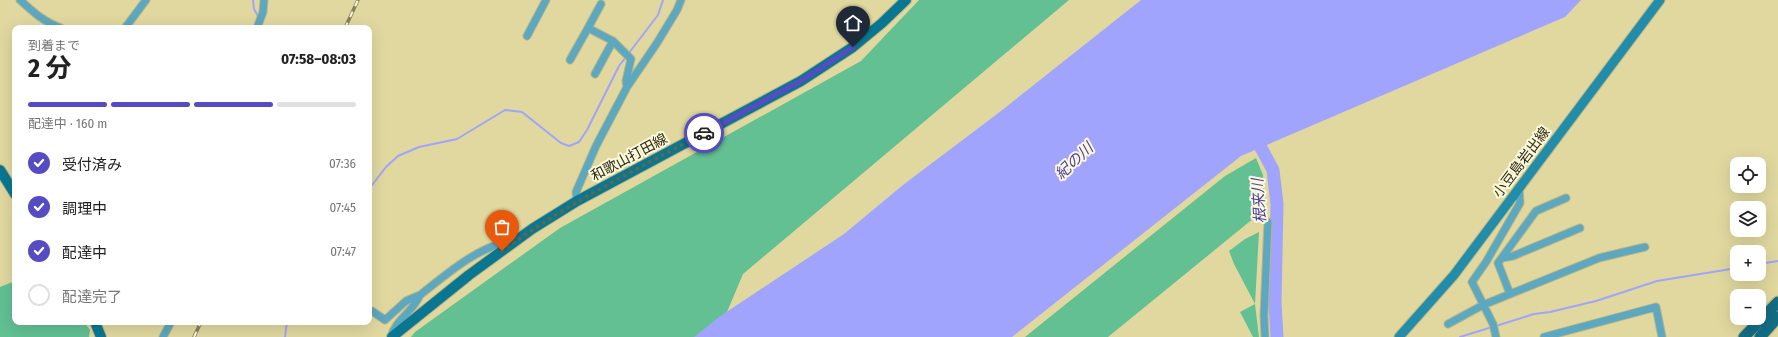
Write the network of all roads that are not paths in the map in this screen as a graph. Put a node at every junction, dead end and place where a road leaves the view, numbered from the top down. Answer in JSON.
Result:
{"nodes":[{"id":1,"x":20,"y":0,"type":"edge"},
{"id":2,"x":146,"y":0,"type":"edge"},
{"id":3,"x":264,"y":0,"type":"edge"},
{"id":4,"x":546,"y":0,"type":"edge"},
{"id":5,"x":681,"y":0,"type":"edge"},
{"id":6,"x":906,"y":0,"type":"edge"},
{"id":7,"x":1660,"y":0,"type":"edge"},
{"id":8,"x":601,"y":4,"type":"dead end"},
{"id":9,"x":51,"y":25,"type":"edge"},
{"id":10,"x":127,"y":25,"type":"edge"},
{"id":11,"x":258,"y":25,"type":"edge"},
{"id":12,"x":588,"y":28,"type":"junction"},
{"id":13,"x":527,"y":36,"type":"dead end"},
{"id":14,"x":613,"y":41,"type":"junction"},
{"id":15,"x":570,"y":60,"type":"dead end"},
{"id":16,"x":595,"y":74,"type":"dead end"},
{"id":17,"x":627,"y":87,"type":"junction"},
{"id":18,"x":0,"y":170,"type":"edge"},
{"id":19,"x":1519,"y":187,"type":"junction"},
{"id":20,"x":12,"y":189,"type":"edge"},
{"id":21,"x":1566,"y":198,"type":"dead end"},
{"id":22,"x":577,"y":201,"type":"junction"},
{"id":23,"x":1268,"y":222,"type":"dead end"},
{"id":24,"x":1580,"y":228,"type":"dead end"},
{"id":25,"x":513,"y":243,"type":"junction"},
{"id":26,"x":1645,"y":247,"type":"dead end"},
{"id":27,"x":1502,"y":258,"type":"junction"},
{"id":28,"x":1510,"y":294,"type":"junction"},
{"id":29,"x":420,"y":295,"type":"junction"},
{"id":30,"x":1778,"y":302,"type":"edge"},
{"id":31,"x":1483,"y":305,"type":"junction"},
{"id":32,"x":372,"y":311,"type":"dead end"},
{"id":33,"x":1778,"y":318,"type":"edge"},
{"id":34,"x":1448,"y":324,"type":"dead end"},
{"id":35,"x":95,"y":325,"type":"edge"},
{"id":36,"x":169,"y":325,"type":"edge"},
{"id":37,"x":1495,"y":331,"type":"edge"},
{"id":38,"x":101,"y":337,"type":"edge"},
{"id":39,"x":163,"y":337,"type":"edge"},
{"id":40,"x":392,"y":337,"type":"edge"},
{"id":41,"x":1265,"y":337,"type":"edge"},
{"id":42,"x":1399,"y":337,"type":"edge"},
{"id":43,"x":1544,"y":337,"type":"edge"},
{"id":44,"x":1662,"y":337,"type":"edge"},
{"id":45,"x":1744,"y":337,"type":"edge"},
{"id":46,"x":1760,"y":337,"type":"edge"}],
"edges":[{"from":1,"to":9,"type":"street"},
{"from":2,"to":10,"type":"street"},
{"from":3,"to":11,"type":"street"},
{"from":4,"to":13,"type":"street"},
{"from":5,"to":17,"type":"street"},
{"from":6,"to":22,"type":"main road","name":"和歌山打田線"},
{"from":7,"to":19,"type":"main road","name":"小豆島岩出線"},
{"from":8,"to":12,"type":"street"},
{"from":12,"to":14,"type":"street"},
{"from":12,"to":15,"type":"street"},
{"from":14,"to":16,"type":"street"},
{"from":14,"to":17,"type":"street"},
{"from":17,"to":22,"type":"street"},
{"from":18,"to":20,"type":"main road"},
{"from":19,"to":31,"type":"street"},
{"from":19,"to":42,"type":"main road","name":"小豆島岩出線"},
{"from":21,"to":27,"type":"street"},
{"from":22,"to":25,"type":"main road","name":"和歌山打田線"},
{"from":23,"to":41,"type":"street"},
{"from":24,"to":27,"type":"street"},
{"from":25,"to":29,"type":"street"},
{"from":25,"to":40,"type":"main road","name":"和歌山打田線"},
{"from":26,"to":28,"type":"street"},
{"from":27,"to":28,"type":"street"},
{"from":28,"to":31,"type":"street"},
{"from":29,"to":32,"type":"street"},
{"from":29,"to":40,"type":"street"},
{"from":30,"to":45,"type":"highway"},
{"from":31,"to":34,"type":"street"},
{"from":31,"to":37,"type":"street"},
{"from":33,"to":46,"type":"highway"},
{"from":35,"to":38,"type":"main road"},
{"from":36,"to":39,"type":"street"},
{"from":43,"to":44,"type":"street"}]}
